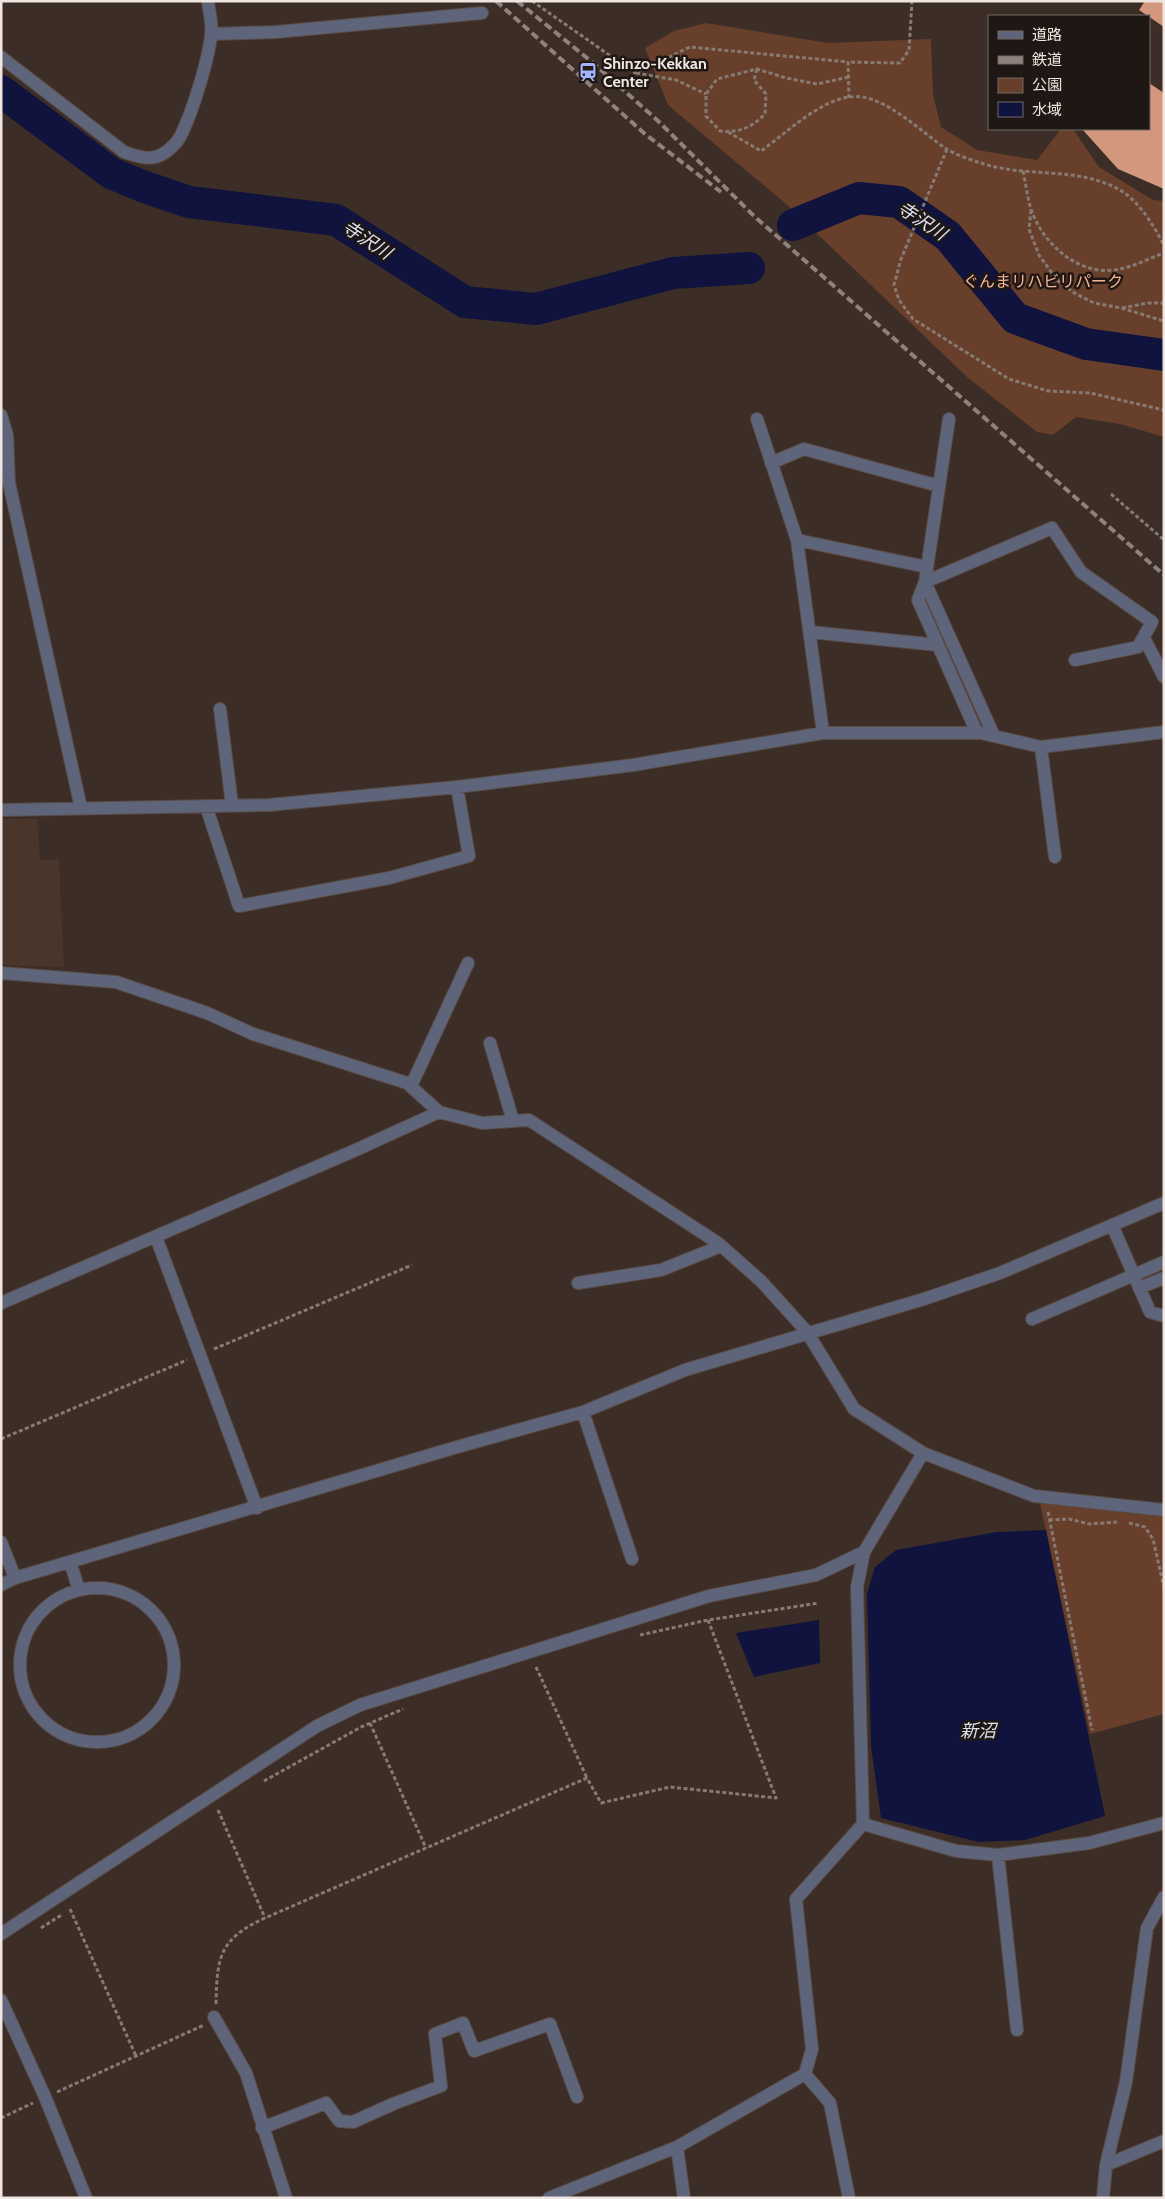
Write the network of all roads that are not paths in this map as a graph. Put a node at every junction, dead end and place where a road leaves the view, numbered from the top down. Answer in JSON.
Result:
{"nodes":[{"id":1,"x":208,"y":1,"type":"edge"},
{"id":2,"x":482,"y":13,"type":"dead end"},
{"id":3,"x":212,"y":34,"type":"junction"},
{"id":4,"x":1,"y":57,"type":"edge"},
{"id":5,"x":1,"y":415,"type":"edge"},
{"id":6,"x":757,"y":419,"type":"dead end"},
{"id":7,"x":948,"y":419,"type":"dead end"},
{"id":8,"x":771,"y":463,"type":"junction"},
{"id":9,"x":939,"y":486,"type":"junction"},
{"id":10,"x":797,"y":540,"type":"junction"},
{"id":11,"x":927,"y":566,"type":"junction"},
{"id":12,"x":925,"y":582,"type":"junction"},
{"id":13,"x":810,"y":632,"type":"junction"},
{"id":14,"x":1144,"y":638,"type":"junction"},
{"id":15,"x":938,"y":645,"type":"junction"},
{"id":16,"x":1075,"y":660,"type":"dead end"},
{"id":17,"x":1164,"y":677,"type":"edge"},
{"id":18,"x":220,"y":709,"type":"dead end"},
{"id":19,"x":1164,"y":732,"type":"edge"},
{"id":20,"x":823,"y":733,"type":"junction"},
{"id":21,"x":977,"y":733,"type":"junction"},
{"id":22,"x":994,"y":736,"type":"junction"},
{"id":23,"x":1041,"y":747,"type":"junction"},
{"id":24,"x":458,"y":787,"type":"junction"},
{"id":25,"x":232,"y":805,"type":"junction"},
{"id":26,"x":206,"y":806,"type":"junction"},
{"id":27,"x":81,"y":808,"type":"junction"},
{"id":28,"x":1,"y":810,"type":"edge"},
{"id":29,"x":1055,"y":856,"type":"dead end"},
{"id":30,"x":468,"y":963,"type":"dead end"},
{"id":31,"x":1,"y":973,"type":"edge"},
{"id":32,"x":490,"y":1044,"type":"dead end"},
{"id":33,"x":410,"y":1086,"type":"junction"},
{"id":34,"x":439,"y":1112,"type":"junction"},
{"id":35,"x":513,"y":1121,"type":"junction"},
{"id":36,"x":1164,"y":1203,"type":"edge"},
{"id":37,"x":1112,"y":1225,"type":"junction"},
{"id":38,"x":156,"y":1237,"type":"junction"},
{"id":39,"x":721,"y":1246,"type":"junction"},
{"id":40,"x":1164,"y":1262,"type":"edge"},
{"id":41,"x":1134,"y":1275,"type":"junction"},
{"id":42,"x":1164,"y":1278,"type":"edge"},
{"id":43,"x":578,"y":1283,"type":"dead end"},
{"id":44,"x":1139,"y":1288,"type":"junction"},
{"id":45,"x":1,"y":1303,"type":"edge"},
{"id":46,"x":1164,"y":1316,"type":"edge"},
{"id":47,"x":1032,"y":1319,"type":"dead end"},
{"id":48,"x":807,"y":1332,"type":"junction"},
{"id":49,"x":583,"y":1412,"type":"junction"},
{"id":50,"x":923,"y":1453,"type":"junction"},
{"id":51,"x":257,"y":1508,"type":"junction"},
{"id":52,"x":1164,"y":1510,"type":"edge"},
{"id":53,"x":1,"y":1542,"type":"edge"},
{"id":54,"x":864,"y":1552,"type":"junction"},
{"id":55,"x":632,"y":1559,"type":"dead end"},
{"id":56,"x":70,"y":1562,"type":"junction"},
{"id":57,"x":15,"y":1578,"type":"junction"},
{"id":58,"x":1,"y":1585,"type":"edge"},
{"id":59,"x":79,"y":1590,"type":"junction"},
{"id":60,"x":1164,"y":1823,"type":"edge"},
{"id":61,"x":863,"y":1824,"type":"junction"},
{"id":62,"x":998,"y":1855,"type":"junction"},
{"id":63,"x":1164,"y":1897,"type":"edge"},
{"id":64,"x":1,"y":1934,"type":"edge"},
{"id":65,"x":1,"y":2000,"type":"edge"},
{"id":66,"x":214,"y":2017,"type":"road end"},
{"id":67,"x":1017,"y":2030,"type":"dead end"},
{"id":68,"x":805,"y":2074,"type":"junction"},
{"id":69,"x":577,"y":2097,"type":"dead end"},
{"id":70,"x":262,"y":2128,"type":"junction"},
{"id":71,"x":1164,"y":2141,"type":"edge"},
{"id":72,"x":677,"y":2147,"type":"junction"},
{"id":73,"x":1106,"y":2165,"type":"junction"},
{"id":74,"x":86,"y":2198,"type":"edge"},
{"id":75,"x":286,"y":2198,"type":"edge"},
{"id":76,"x":549,"y":2198,"type":"edge"},
{"id":77,"x":684,"y":2198,"type":"edge"},
{"id":78,"x":849,"y":2198,"type":"edge"},
{"id":79,"x":1103,"y":2198,"type":"edge"}],
"edges":[{"from":1,"to":3,"type":"street"},
{"from":2,"to":3,"type":"street"},
{"from":3,"to":4,"type":"street"},
{"from":5,"to":27,"type":"street"},
{"from":6,"to":8,"type":"street"},
{"from":7,"to":9,"type":"street"},
{"from":8,"to":9,"type":"street"},
{"from":8,"to":10,"type":"street"},
{"from":9,"to":11,"type":"street"},
{"from":10,"to":11,"type":"street"},
{"from":10,"to":13,"type":"street"},
{"from":11,"to":12,"type":"street"},
{"from":12,"to":14,"type":"street"},
{"from":12,"to":15,"type":"street"},
{"from":12,"to":22,"type":"street"},
{"from":13,"to":15,"type":"street"},
{"from":13,"to":20,"type":"street"},
{"from":14,"to":16,"type":"street"},
{"from":14,"to":17,"type":"street"},
{"from":15,"to":21,"type":"street"},
{"from":18,"to":25,"type":"street"},
{"from":19,"to":23,"type":"street"},
{"from":20,"to":21,"type":"street"},
{"from":20,"to":24,"type":"street"},
{"from":21,"to":22,"type":"street"},
{"from":22,"to":23,"type":"street"},
{"from":23,"to":29,"type":"street"},
{"from":24,"to":25,"type":"street"},
{"from":24,"to":26,"type":"street"},
{"from":25,"to":26,"type":"street"},
{"from":26,"to":27,"type":"street"},
{"from":27,"to":28,"type":"street"},
{"from":30,"to":33,"type":"street"},
{"from":31,"to":33,"type":"street"},
{"from":32,"to":35,"type":"street"},
{"from":33,"to":34,"type":"street"},
{"from":34,"to":35,"type":"street"},
{"from":34,"to":38,"type":"street"},
{"from":35,"to":39,"type":"street"},
{"from":36,"to":37,"type":"street"},
{"from":37,"to":41,"type":"street"},
{"from":37,"to":48,"type":"street"},
{"from":38,"to":45,"type":"street"},
{"from":38,"to":51,"type":"street"},
{"from":39,"to":43,"type":"street"},
{"from":39,"to":48,"type":"street"},
{"from":40,"to":41,"type":"street"},
{"from":41,"to":44,"type":"street"},
{"from":41,"to":47,"type":"street"},
{"from":42,"to":44,"type":"street"},
{"from":44,"to":46,"type":"street"},
{"from":48,"to":49,"type":"street"},
{"from":48,"to":50,"type":"street"},
{"from":49,"to":51,"type":"street"},
{"from":49,"to":55,"type":"street"},
{"from":50,"to":52,"type":"street"},
{"from":50,"to":54,"type":"street"},
{"from":51,"to":56,"type":"street"},
{"from":53,"to":57,"type":"street"},
{"from":54,"to":61,"type":"street"},
{"from":54,"to":64,"type":"street"},
{"from":56,"to":57,"type":"street"},
{"from":56,"to":59,"type":"street"},
{"from":57,"to":58,"type":"street"},
{"from":59,"to":59,"type":"street"},
{"from":60,"to":62,"type":"street"},
{"from":61,"to":62,"type":"street"},
{"from":61,"to":68,"type":"street"},
{"from":62,"to":67,"type":"street"},
{"from":63,"to":73,"type":"street"},
{"from":65,"to":74,"type":"street"},
{"from":66,"to":70,"type":"street"},
{"from":68,"to":72,"type":"street"},
{"from":68,"to":78,"type":"street"},
{"from":69,"to":70,"type":"street"},
{"from":70,"to":75,"type":"street"},
{"from":71,"to":73,"type":"street"},
{"from":72,"to":76,"type":"street"},
{"from":72,"to":77,"type":"street"},
{"from":73,"to":79,"type":"street"}]}
